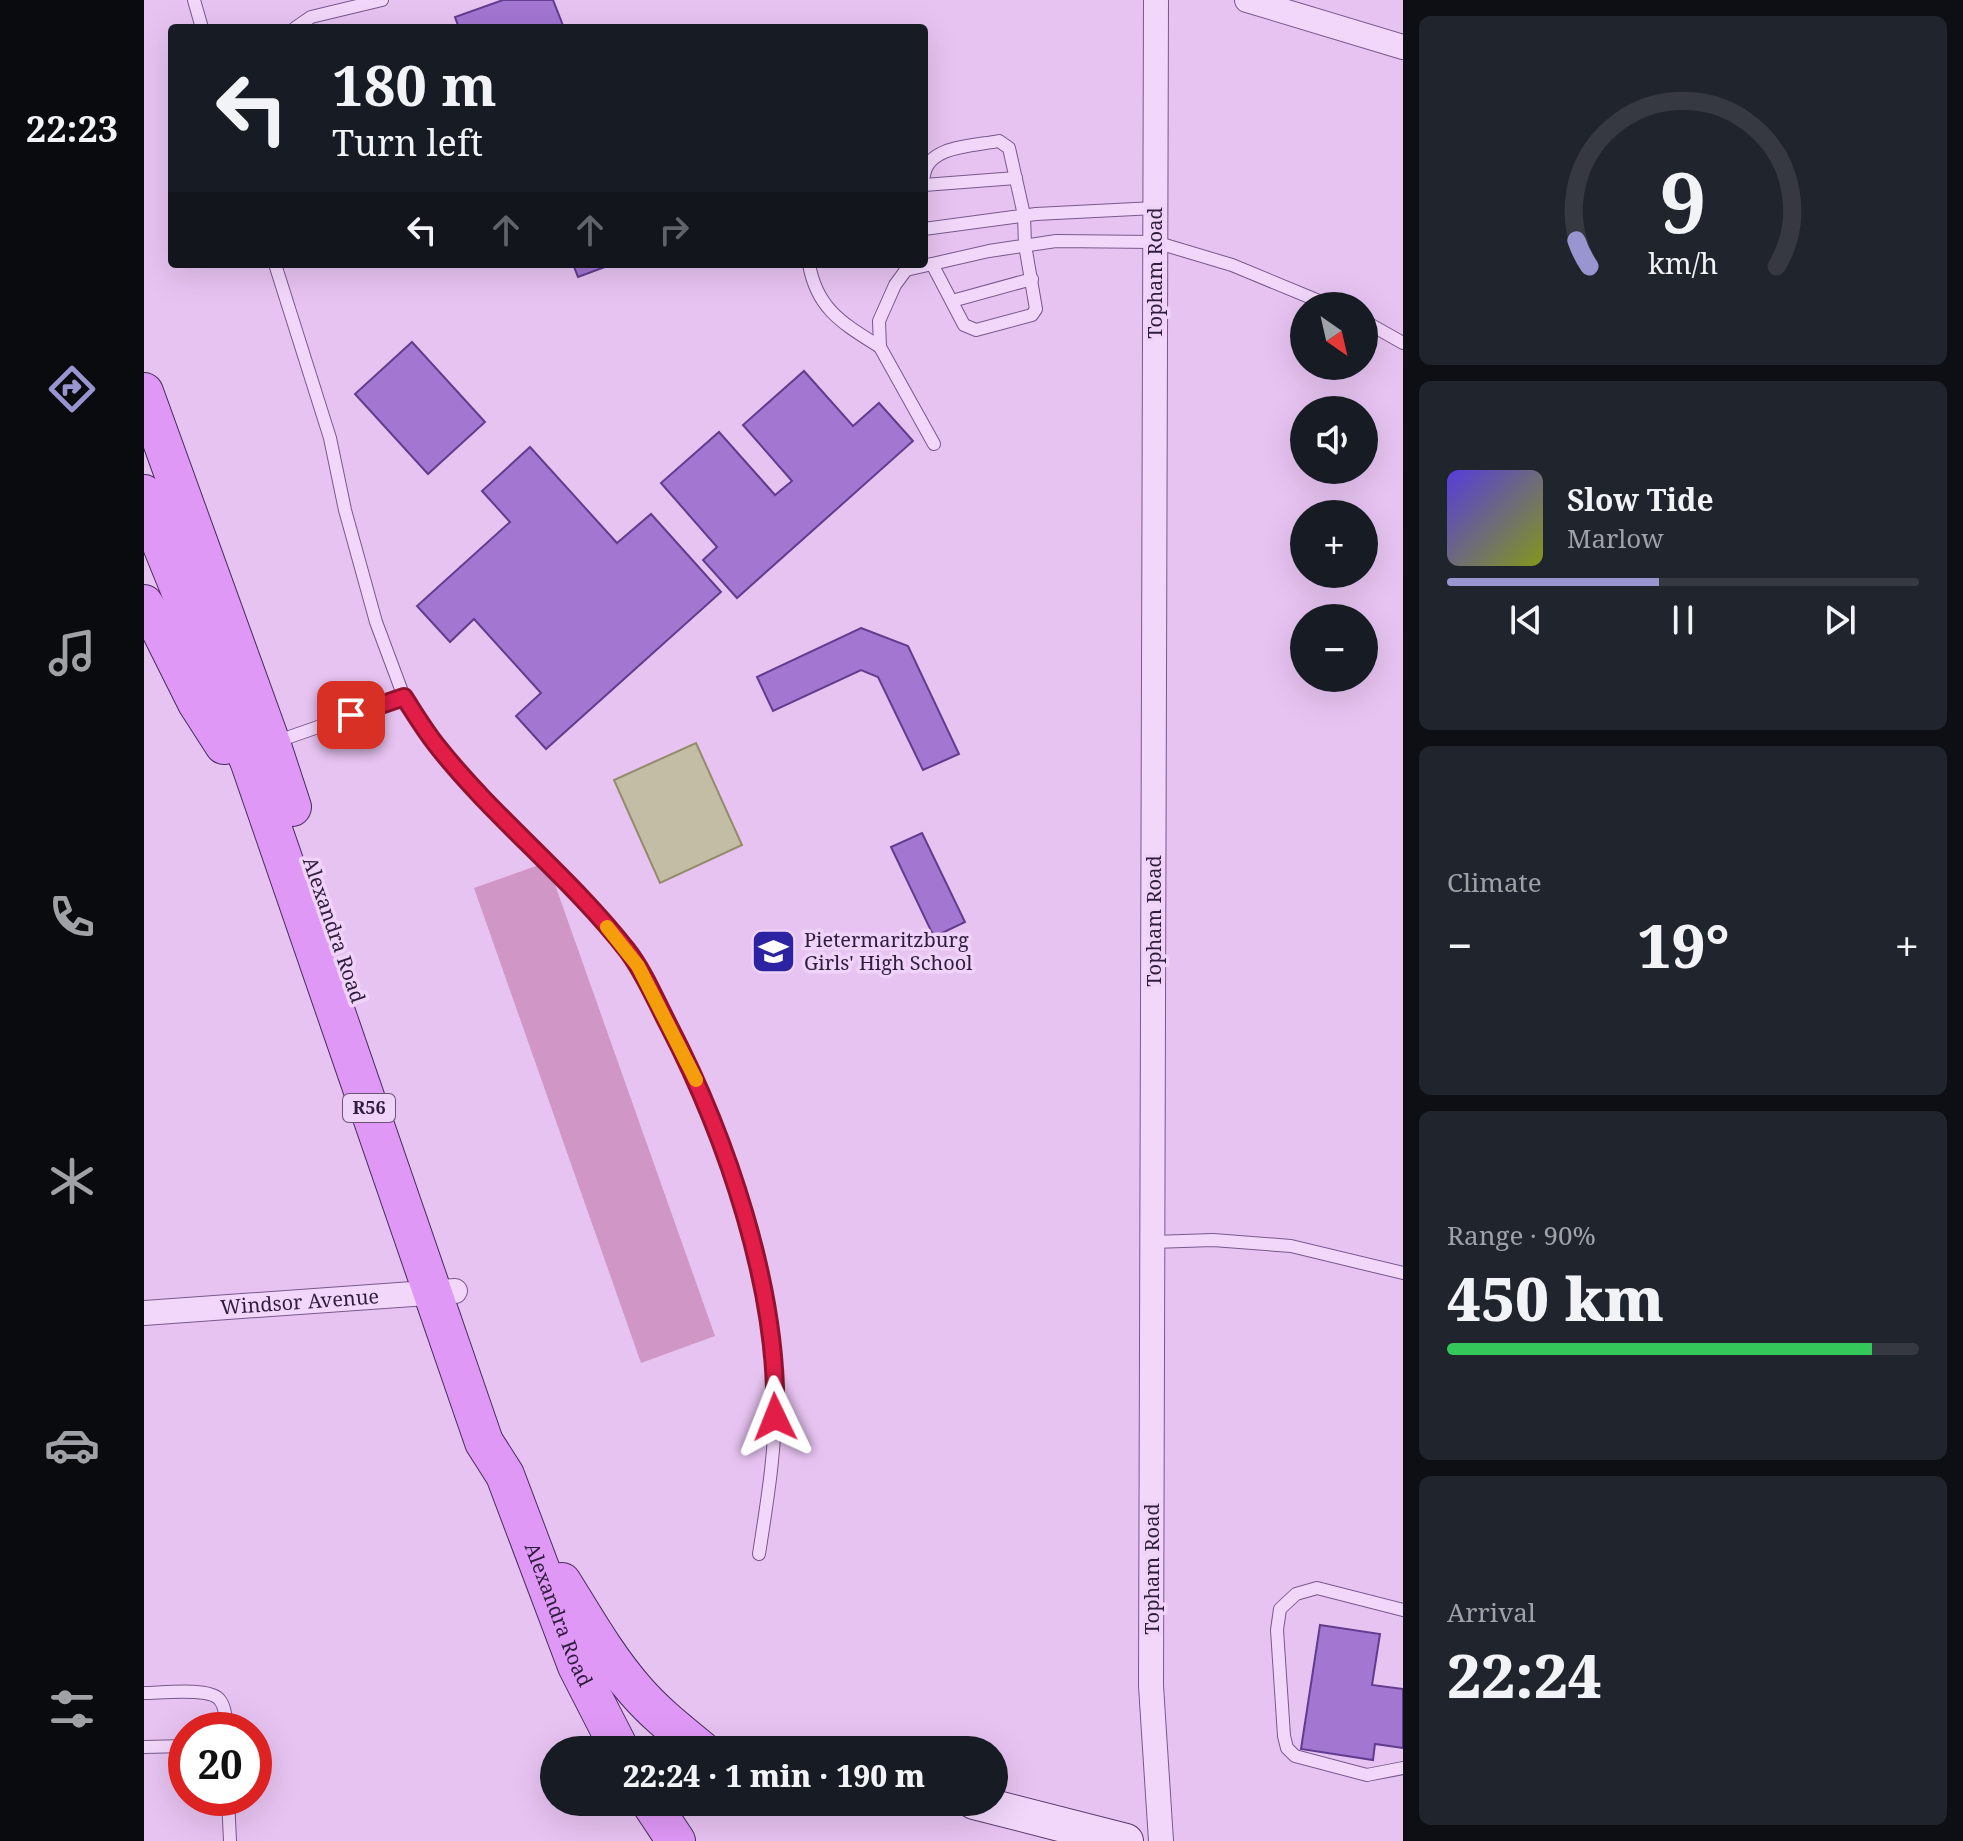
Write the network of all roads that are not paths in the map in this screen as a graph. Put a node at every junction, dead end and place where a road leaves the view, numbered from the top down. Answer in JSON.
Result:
{"nodes":[{"id":1,"x":194,"y":0,"type":"edge"},
{"id":2,"x":382,"y":0,"type":"edge"},
{"id":3,"x":1156,"y":0,"type":"edge"},
{"id":4,"x":1247,"y":0,"type":"edge"},
{"id":5,"x":201,"y":24,"type":"edge"},
{"id":6,"x":301,"y":24,"type":"edge"},
{"id":7,"x":1403,"y":47,"type":"edge"},
{"id":8,"x":928,"y":163,"type":"edge"},
{"id":9,"x":1016,"y":178,"type":"junction"},
{"id":10,"x":928,"y":185,"type":"edge"},
{"id":11,"x":1155,"y":208,"type":"junction"},
{"id":12,"x":1024,"y":215,"type":"junction"},
{"id":13,"x":928,"y":228,"type":"edge"},
{"id":14,"x":1155,"y":242,"type":"junction"},
{"id":15,"x":1025,"y":245,"type":"junction"},
{"id":16,"x":928,"y":264,"type":"edge"},
{"id":17,"x":932,"y":264,"type":"junction"},
{"id":18,"x":276,"y":268,"type":"edge"},
{"id":19,"x":810,"y":268,"type":"edge"},
{"id":20,"x":905,"y":268,"type":"edge"},
{"id":21,"x":1032,"y":279,"type":"junction"},
{"id":22,"x":1297,"y":292,"type":"edge"},
{"id":23,"x":952,"y":301,"type":"junction"},
{"id":24,"x":1378,"y":329,"type":"edge"},
{"id":25,"x":1403,"y":343,"type":"edge"},
{"id":26,"x":880,"y":347,"type":"junction"},
{"id":27,"x":144,"y":392,"type":"edge"},
{"id":28,"x":934,"y":444,"type":"dead end"},
{"id":29,"x":144,"y":494,"type":"edge"},
{"id":30,"x":166,"y":542,"type":"edge"},
{"id":31,"x":144,"y":604,"type":"edge"},
{"id":32,"x":404,"y":697,"type":"junction"},
{"id":33,"x":258,"y":748,"type":"junction"},
{"id":34,"x":261,"y":795,"type":"junction"},
{"id":35,"x":1153,"y":1242,"type":"junction"},
{"id":36,"x":1403,"y":1273,"type":"edge"},
{"id":37,"x":443,"y":1292,"type":"junction"},
{"id":38,"x":144,"y":1313,"type":"edge"},
{"id":39,"x":523,"y":1523,"type":"junction"},
{"id":40,"x":759,"y":1554,"type":"dead end"},
{"id":41,"x":1403,"y":1610,"type":"edge"},
{"id":42,"x":144,"y":1693,"type":"edge"},
{"id":43,"x":226,"y":1712,"type":"edge"},
{"id":44,"x":613,"y":1736,"type":"edge"},
{"id":45,"x":684,"y":1736,"type":"edge"},
{"id":46,"x":168,"y":1746,"type":"edge"},
{"id":47,"x":144,"y":1747,"type":"edge"},
{"id":48,"x":1403,"y":1768,"type":"edge"},
{"id":49,"x":1008,"y":1811,"type":"edge"},
{"id":50,"x":229,"y":1816,"type":"edge"},
{"id":51,"x":659,"y":1816,"type":"edge"},
{"id":52,"x":230,"y":1841,"type":"edge"},
{"id":53,"x":676,"y":1841,"type":"edge"},
{"id":54,"x":1126,"y":1841,"type":"edge"},
{"id":55,"x":1161,"y":1841,"type":"edge"}],
"edges":[{"from":1,"to":5,"type":"lane"},
{"from":2,"to":6,"type":"lane"},
{"from":3,"to":11,"type":"street","name":"Topham Road"},
{"from":4,"to":7,"type":"street"},
{"from":8,"to":9,"type":"lane"},
{"from":9,"to":10,"type":"lane"},
{"from":9,"to":12,"type":"lane"},
{"from":11,"to":12,"type":"lane"},
{"from":11,"to":14,"type":"street","name":"Topham Road"},
{"from":12,"to":13,"type":"lane"},
{"from":12,"to":15,"type":"lane"},
{"from":14,"to":15,"type":"lane"},
{"from":14,"to":22,"type":"lane"},
{"from":14,"to":35,"type":"street","name":"Topham Road"},
{"from":15,"to":17,"type":"lane"},
{"from":15,"to":21,"type":"lane"},
{"from":16,"to":17,"type":"lane"},
{"from":17,"to":23,"type":"lane"},
{"from":18,"to":32,"type":"lane"},
{"from":19,"to":26,"type":"lane"},
{"from":20,"to":26,"type":"lane"},
{"from":21,"to":23,"type":"lane"},
{"from":21,"to":23,"type":"lane"},
{"from":24,"to":25,"type":"lane"},
{"from":26,"to":28,"type":"lane"},
{"from":27,"to":30,"type":"main road","name":"Alexandra Road","number":"R56"},
{"from":29,"to":30,"type":"main road","name":"Alexandra Road","number":"R56"},
{"from":30,"to":33,"type":"main road","name":"Alexandra Road","number":"R56"},
{"from":31,"to":34,"type":"main road"},
{"from":32,"to":33,"type":"lane"},
{"from":32,"to":40,"type":"lane"},
{"from":33,"to":34,"type":"main road","name":"Alexandra Road","number":"R56"},
{"from":33,"to":37,"type":"main road","name":"Alexandra Road","number":"R56"},
{"from":34,"to":37,"type":"main road","name":"Alexandra Road","number":"R56"},
{"from":35,"to":36,"type":"lane"},
{"from":35,"to":55,"type":"street","name":"Topham Road"},
{"from":37,"to":38,"type":"street","name":"Windsor Avenue"},
{"from":37,"to":39,"type":"main road","name":"Alexandra Road","number":"R56"},
{"from":39,"to":44,"type":"main road","name":"Alexandra Road","number":"R56"},
{"from":39,"to":45,"type":"main road"},
{"from":41,"to":48,"type":"lane"},
{"from":42,"to":43,"type":"lane"},
{"from":46,"to":47,"type":"lane"},
{"from":49,"to":54,"type":"street"},
{"from":50,"to":52,"type":"lane"},
{"from":51,"to":53,"type":"main road"}]}
